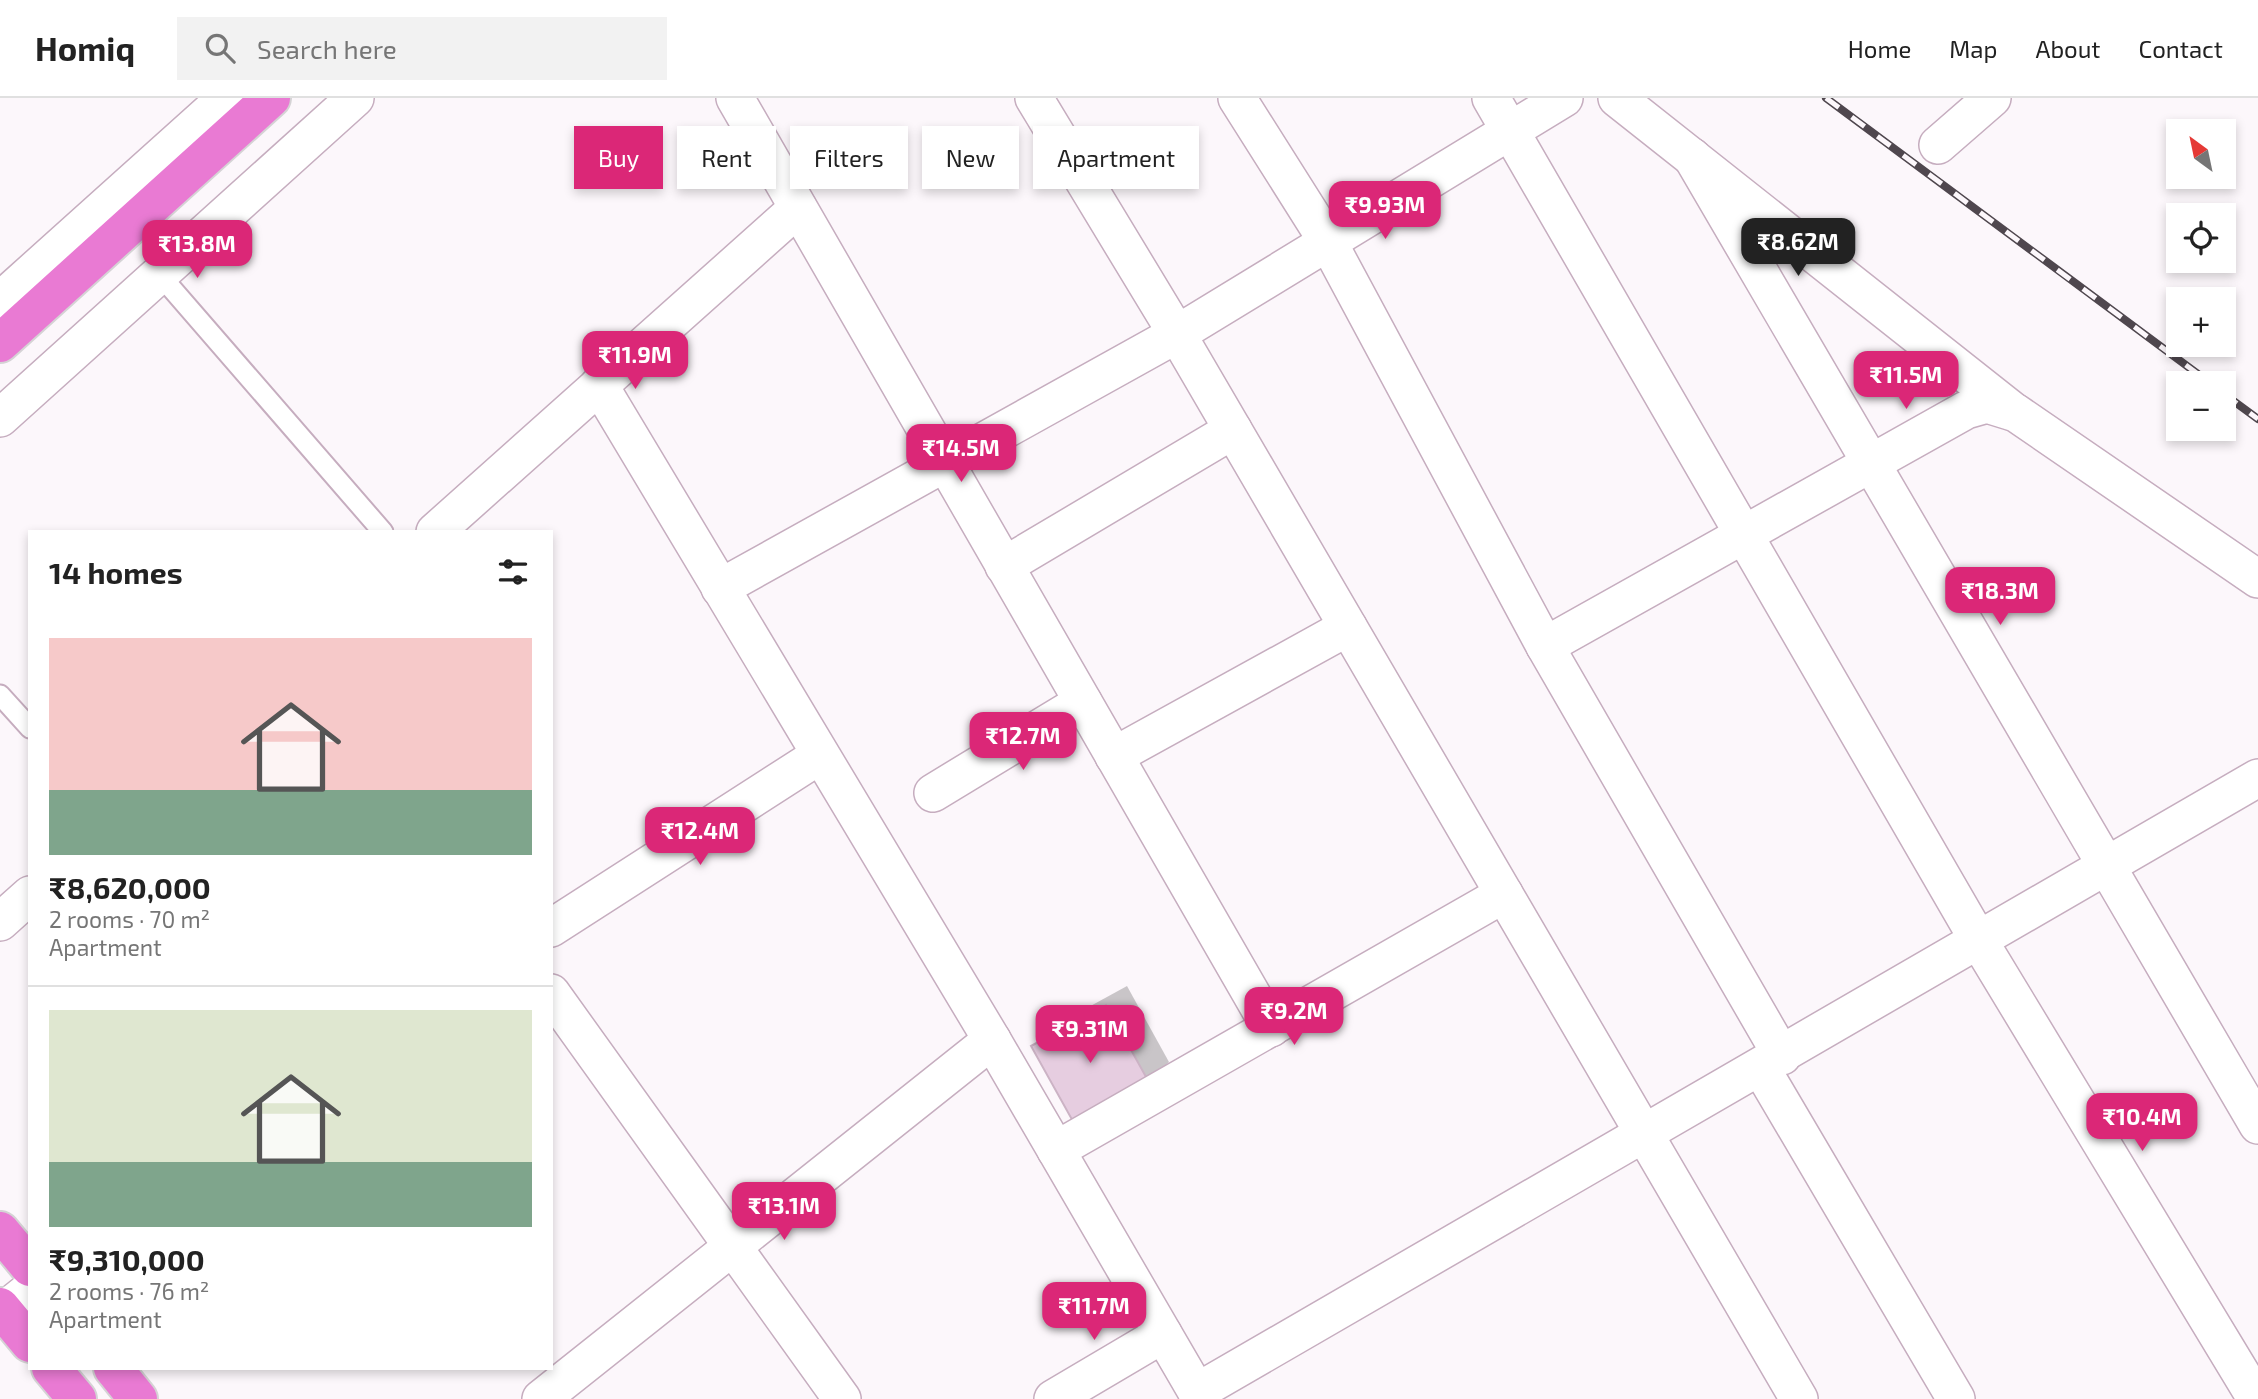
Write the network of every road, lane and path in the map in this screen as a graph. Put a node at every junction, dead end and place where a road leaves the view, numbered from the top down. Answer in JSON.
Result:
{"nodes":[{"id":1,"x":226,"y":98,"type":"edge"},
{"id":2,"x":271,"y":98,"type":"edge"},
{"id":3,"x":355,"y":98,"type":"edge"},
{"id":4,"x":735,"y":98,"type":"edge"},
{"id":5,"x":1034,"y":98,"type":"edge"},
{"id":6,"x":1237,"y":98,"type":"edge"},
{"id":7,"x":1491,"y":98,"type":"edge"},
{"id":8,"x":1563,"y":98,"type":"edge"},
{"id":9,"x":1617,"y":98,"type":"edge"},
{"id":10,"x":1992,"y":98,"type":"edge"},
{"id":11,"x":1510,"y":130,"type":"junction"},
{"id":12,"x":1938,"y":145,"type":"dead end"},
{"id":13,"x":1692,"y":158,"type":"junction"},
{"id":14,"x":798,"y":208,"type":"junction"},
{"id":15,"x":1328,"y":242,"type":"junction"},
{"id":16,"x":160,"y":275,"type":"junction"},
{"id":17,"x":0,"y":301,"type":"edge"},
{"id":18,"x":1177,"y":334,"type":"junction"},
{"id":19,"x":0,"y":343,"type":"edge"},
{"id":20,"x":599,"y":385,"type":"junction"},
{"id":21,"x":2016,"y":413,"type":"junction"},
{"id":22,"x":0,"y":418,"type":"edge"},
{"id":23,"x":1233,"y":430,"type":"junction"},
{"id":24,"x":944,"y":461,"type":"junction"},
{"id":25,"x":1871,"y":464,"type":"junction"},
{"id":26,"x":381,"y":530,"type":"edge"},
{"id":27,"x":437,"y":530,"type":"edge"},
{"id":28,"x":1744,"y":535,"type":"junction"},
{"id":29,"x":1004,"y":566,"type":"junction"},
{"id":30,"x":2258,"y":579,"type":"edge"},
{"id":31,"x":720,"y":588,"type":"junction"},
{"id":32,"x":1348,"y":627,"type":"junction"},
{"id":33,"x":1545,"y":646,"type":"junction"},
{"id":34,"x":0,"y":695,"type":"edge"},
{"id":35,"x":1083,"y":702,"type":"junction"},
{"id":36,"x":28,"y":726,"type":"edge"},
{"id":37,"x":820,"y":755,"type":"junction"},
{"id":38,"x":1114,"y":756,"type":"junction"},
{"id":39,"x":2258,"y":778,"type":"edge"},
{"id":40,"x":933,"y":793,"type":"dead end"},
{"id":41,"x":2107,"y":866,"type":"junction"},
{"id":42,"x":1504,"y":894,"type":"junction"},
{"id":43,"x":28,"y":897,"type":"edge"},
{"id":44,"x":0,"y":922,"type":"edge"},
{"id":45,"x":553,"y":927,"type":"edge"},
{"id":46,"x":1979,"y":941,"type":"junction"},
{"id":47,"x":553,"y":996,"type":"edge"},
{"id":48,"x":1271,"y":1028,"type":"junction"},
{"id":49,"x":992,"y":1040,"type":"junction"},
{"id":50,"x":1772,"y":1062,"type":"junction"},
{"id":51,"x":2258,"y":1125,"type":"edge"},
{"id":52,"x":1645,"y":1136,"type":"junction"},
{"id":53,"x":1056,"y":1150,"type":"junction"},
{"id":54,"x":0,"y":1231,"type":"edge"},
{"id":55,"x":733,"y":1245,"type":"junction"},
{"id":56,"x":28,"y":1265,"type":"edge"},
{"id":57,"x":8,"y":1306,"type":"edge"},
{"id":58,"x":1163,"y":1334,"type":"junction"},
{"id":59,"x":28,"y":1340,"type":"edge"},
{"id":60,"x":53,"y":1370,"type":"edge"},
{"id":61,"x":115,"y":1370,"type":"edge"},
{"id":62,"x":2253,"y":1395,"type":"edge"},
{"id":63,"x":1199,"y":1396,"type":"edge"},
{"id":64,"x":77,"y":1399,"type":"edge"},
{"id":65,"x":138,"y":1399,"type":"edge"},
{"id":66,"x":541,"y":1399,"type":"edge"},
{"id":67,"x":842,"y":1399,"type":"edge"},
{"id":68,"x":1053,"y":1399,"type":"edge"},
{"id":69,"x":1799,"y":1399,"type":"edge"},
{"id":70,"x":1956,"y":1399,"type":"edge"}],
"edges":[{"from":1,"to":17,"type":"street"},
{"from":2,"to":19,"type":"highway"},
{"from":3,"to":16,"type":"street"},
{"from":4,"to":14,"type":"street"},
{"from":5,"to":18,"type":"street"},
{"from":6,"to":15,"type":"street"},
{"from":7,"to":11,"type":"street"},
{"from":8,"to":11,"type":"street"},
{"from":9,"to":13,"type":"street"},
{"from":10,"to":12,"type":"street"},
{"from":11,"to":15,"type":"street"},
{"from":11,"to":28,"type":"street"},
{"from":13,"to":21,"type":"street"},
{"from":13,"to":25,"type":"street"},
{"from":14,"to":20,"type":"street"},
{"from":14,"to":24,"type":"street"},
{"from":15,"to":18,"type":"street"},
{"from":15,"to":33,"type":"street"},
{"from":16,"to":22,"type":"street"},
{"from":16,"to":26,"type":"lane"},
{"from":18,"to":23,"type":"street"},
{"from":18,"to":24,"type":"street"},
{"from":20,"to":27,"type":"street"},
{"from":20,"to":31,"type":"street"},
{"from":21,"to":25,"type":"street"},
{"from":21,"to":30,"type":"street"},
{"from":23,"to":29,"type":"street"},
{"from":23,"to":32,"type":"street"},
{"from":24,"to":29,"type":"street"},
{"from":24,"to":31,"type":"street"},
{"from":25,"to":28,"type":"street"},
{"from":25,"to":41,"type":"street"},
{"from":28,"to":33,"type":"street"},
{"from":28,"to":46,"type":"street"},
{"from":29,"to":35,"type":"street"},
{"from":31,"to":37,"type":"street"},
{"from":32,"to":38,"type":"street"},
{"from":32,"to":42,"type":"street"},
{"from":33,"to":50,"type":"street"},
{"from":34,"to":36,"type":"lane"},
{"from":35,"to":38,"type":"street"},
{"from":35,"to":40,"type":"street"},
{"from":37,"to":45,"type":"street"},
{"from":37,"to":49,"type":"street"},
{"from":38,"to":48,"type":"street"},
{"from":39,"to":41,"type":"street"},
{"from":41,"to":46,"type":"street"},
{"from":41,"to":51,"type":"street"},
{"from":42,"to":48,"type":"street"},
{"from":42,"to":52,"type":"street"},
{"from":43,"to":44,"type":"street"},
{"from":46,"to":50,"type":"street"},
{"from":46,"to":62,"type":"street"},
{"from":47,"to":55,"type":"street"},
{"from":48,"to":53,"type":"street"},
{"from":49,"to":53,"type":"street"},
{"from":49,"to":55,"type":"street"},
{"from":50,"to":52,"type":"street"},
{"from":50,"to":70,"type":"street"},
{"from":52,"to":63,"type":"street"},
{"from":52,"to":69,"type":"street"},
{"from":53,"to":58,"type":"street"},
{"from":54,"to":56,"type":"highway"},
{"from":55,"to":66,"type":"street"},
{"from":55,"to":67,"type":"street"},
{"from":57,"to":59,"type":"highway"},
{"from":58,"to":63,"type":"street"},
{"from":58,"to":68,"type":"street"},
{"from":60,"to":64,"type":"highway"},
{"from":61,"to":65,"type":"highway"}]}
